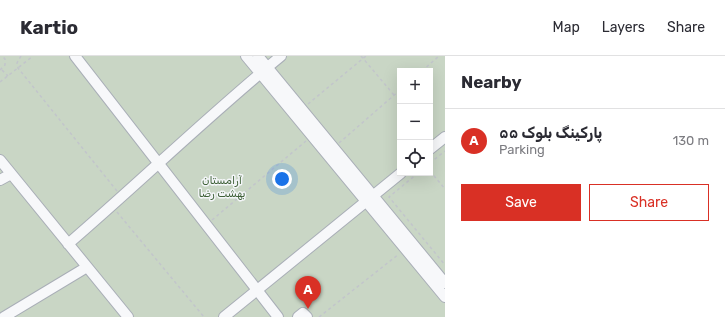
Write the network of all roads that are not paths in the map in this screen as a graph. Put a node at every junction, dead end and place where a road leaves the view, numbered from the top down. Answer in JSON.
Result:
{"nodes":[{"id":1,"x":75,"y":56,"type":"edge"},
{"id":2,"x":246,"y":56,"type":"edge"},
{"id":3,"x":258,"y":56,"type":"edge"},
{"id":4,"x":281,"y":56,"type":"edge"},
{"id":5,"x":264,"y":70,"type":"junction"},
{"id":6,"x":445,"y":137,"type":"edge"},
{"id":7,"x":433,"y":147,"type":"edge"},
{"id":8,"x":0,"y":161,"type":"edge"},
{"id":9,"x":158,"y":163,"type":"junction"},
{"id":10,"x":11,"y":174,"type":"junction"},
{"id":11,"x":397,"y":176,"type":"edge"},
{"id":12,"x":0,"y":180,"type":"edge"},
{"id":13,"x":369,"y":198,"type":"junction"},
{"id":14,"x":68,"y":244,"type":"junction"},
{"id":15,"x":87,"y":267,"type":"junction"},
{"id":16,"x":445,"y":283,"type":"edge"},
{"id":17,"x":257,"y":290,"type":"junction"},
{"id":18,"x":445,"y":297,"type":"edge"},
{"id":19,"x":4,"y":317,"type":"edge"},
{"id":20,"x":128,"y":317,"type":"edge"},
{"id":21,"x":224,"y":317,"type":"edge"},
{"id":22,"x":278,"y":317,"type":"edge"},
{"id":23,"x":298,"y":317,"type":"edge"},
{"id":24,"x":307,"y":317,"type":"edge"}],
"edges":[{"from":1,"to":9,"type":"lane"},
{"from":2,"to":5,"type":"lane"},
{"from":3,"to":5,"type":"lane"},
{"from":4,"to":5,"type":"lane"},
{"from":5,"to":9,"type":"lane"},
{"from":5,"to":13,"type":"lane"},
{"from":5,"to":13,"type":"lane"},
{"from":6,"to":7,"type":"lane"},
{"from":8,"to":10,"type":"lane"},
{"from":9,"to":14,"type":"lane"},
{"from":9,"to":17,"type":"lane"},
{"from":10,"to":12,"type":"lane"},
{"from":10,"to":14,"type":"lane"},
{"from":11,"to":13,"type":"lane"},
{"from":13,"to":16,"type":"lane"},
{"from":13,"to":17,"type":"lane"},
{"from":13,"to":18,"type":"lane"},
{"from":14,"to":15,"type":"lane"},
{"from":15,"to":19,"type":"lane"},
{"from":15,"to":20,"type":"lane"},
{"from":17,"to":21,"type":"lane"},
{"from":17,"to":22,"type":"lane"},
{"from":23,"to":24,"type":"lane"}]}
